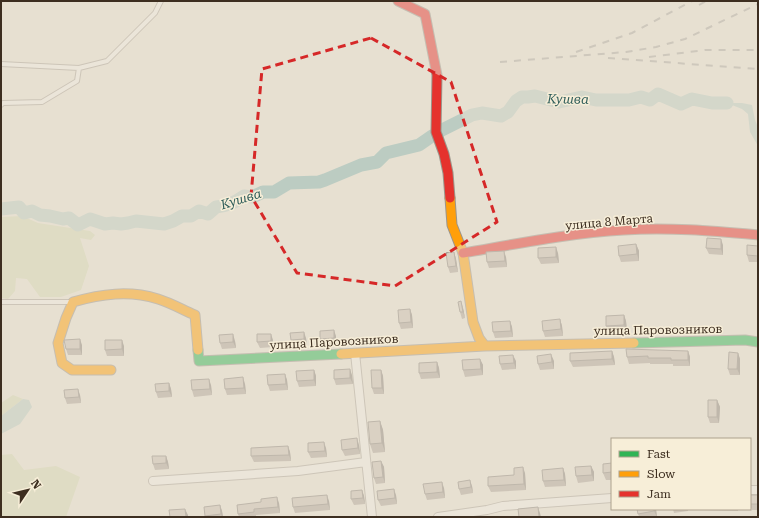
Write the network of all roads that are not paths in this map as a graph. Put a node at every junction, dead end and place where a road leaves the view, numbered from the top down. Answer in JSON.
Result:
{"nodes":[{"id":1,"x":161,"y":1,"type":"edge"},
{"id":2,"x":398,"y":1,"type":"edge"},
{"id":3,"x":1,"y":64,"type":"edge"},
{"id":4,"x":79,"y":68,"type":"junction"},
{"id":5,"x":1,"y":105,"type":"edge"},
{"id":6,"x":758,"y":236,"type":"edge"},
{"id":7,"x":462,"y":252,"type":"junction"},
{"id":8,"x":1,"y":302,"type":"edge"},
{"id":9,"x":74,"y":302,"type":"junction"},
{"id":10,"x":758,"y":342,"type":"edge"},
{"id":11,"x":485,"y":346,"type":"junction"},
{"id":12,"x":355,"y":353,"type":"junction"},
{"id":13,"x":111,"y":370,"type":"dead end"},
{"id":14,"x":366,"y":462,"type":"junction"},
{"id":15,"x":153,"y":481,"type":"dead end"},
{"id":16,"x":611,"y":498,"type":"edge"},
{"id":17,"x":372,"y":517,"type":"edge"},
{"id":18,"x":438,"y":517,"type":"edge"}],
"edges":[{"from":1,"to":4,"type":"lane"},
{"from":2,"to":7,"type":"street"},
{"from":3,"to":4,"type":"lane"},
{"from":4,"to":5,"type":"lane"},
{"from":6,"to":7,"type":"street","name":"улица 8 Марта"},
{"from":7,"to":11,"type":"street"},
{"from":8,"to":9,"type":"lane"},
{"from":9,"to":12,"type":"street","name":"улица Паровозников"},
{"from":9,"to":13,"type":"street"},
{"from":10,"to":11,"type":"street","name":"улица Паровозников"},
{"from":11,"to":12,"type":"street","name":"улица Паровозников"},
{"from":12,"to":14,"type":"street"},
{"from":14,"to":15,"type":"street"},
{"from":14,"to":17,"type":"street"},
{"from":16,"to":18,"type":"street"}]}
